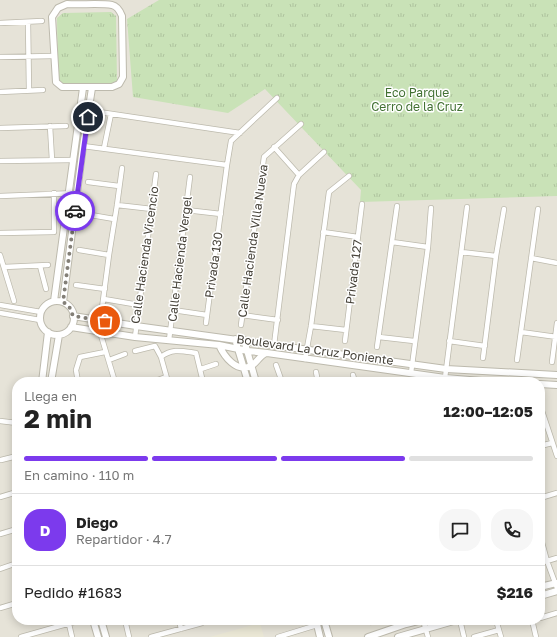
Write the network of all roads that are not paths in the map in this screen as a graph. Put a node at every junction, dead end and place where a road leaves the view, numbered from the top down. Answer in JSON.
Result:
{"nodes":[{"id":1,"x":82,"y":2,"type":"edge"},
{"id":2,"x":91,"y":2,"type":"edge"},
{"id":3,"x":42,"y":21,"type":"dead end"},
{"id":4,"x":28,"y":22,"type":"junction"},
{"id":5,"x":0,"y":23,"type":"edge"},
{"id":6,"x":29,"y":56,"type":"junction"},
{"id":7,"x":54,"y":56,"type":"junction"},
{"id":8,"x":0,"y":57,"type":"edge"},
{"id":9,"x":83,"y":88,"type":"junction"},
{"id":10,"x":92,"y":88,"type":"junction"},
{"id":11,"x":43,"y":90,"type":"dead end"},
{"id":12,"x":30,"y":91,"type":"junction"},
{"id":13,"x":0,"y":92,"type":"edge"},
{"id":14,"x":277,"y":98,"type":"dead end"},
{"id":15,"x":99,"y":112,"type":"dead end"},
{"id":16,"x":111,"y":114,"type":"junction"},
{"id":17,"x":301,"y":124,"type":"dead end"},
{"id":18,"x":50,"y":126,"type":"junction"},
{"id":19,"x":66,"y":126,"type":"dead end"},
{"id":20,"x":0,"y":128,"type":"edge"},
{"id":21,"x":240,"y":133,"type":"junction"},
{"id":22,"x":83,"y":146,"type":"junction"},
{"id":23,"x":274,"y":147,"type":"junction"},
{"id":24,"x":104,"y":148,"type":"junction"},
{"id":25,"x":324,"y":152,"type":"dead end"},
{"id":26,"x":52,"y":160,"type":"junction"},
{"id":27,"x":73,"y":160,"type":"junction"},
{"id":28,"x":0,"y":161,"type":"edge"},
{"id":29,"x":227,"y":165,"type":"junction"},
{"id":30,"x":122,"y":168,"type":"dead end"},
{"id":31,"x":156,"y":174,"type":"dead end"},
{"id":32,"x":299,"y":175,"type":"junction"},
{"id":33,"x":349,"y":176,"type":"dead end"},
{"id":34,"x":190,"y":177,"type":"dead end"},
{"id":35,"x":88,"y":182,"type":"dead end"},
{"id":36,"x":119,"y":186,"type":"junction"},
{"id":37,"x":54,"y":193,"type":"junction"},
{"id":38,"x":69,"y":193,"type":"junction"},
{"id":39,"x":78,"y":193,"type":"junction"},
{"id":40,"x":0,"y":196,"type":"edge"},
{"id":41,"x":362,"y":204,"type":"dead end"},
{"id":42,"x":117,"y":205,"type":"junction"},
{"id":43,"x":397,"y":206,"type":"dead end"},
{"id":44,"x":467,"y":207,"type":"dead end"},
{"id":45,"x":431,"y":208,"type":"dead end"},
{"id":46,"x":152,"y":209,"type":"junction"},
{"id":47,"x":504,"y":209,"type":"dead end"},
{"id":48,"x":538,"y":209,"type":"dead end"},
{"id":49,"x":186,"y":210,"type":"junction"},
{"id":50,"x":85,"y":214,"type":"dead end"},
{"id":51,"x":221,"y":214,"type":"junction"},
{"id":52,"x":114,"y":218,"type":"junction"},
{"id":53,"x":323,"y":232,"type":"junction"},
{"id":54,"x":0,"y":233,"type":"edge"},
{"id":55,"x":358,"y":237,"type":"junction"},
{"id":56,"x":392,"y":242,"type":"junction"},
{"id":57,"x":428,"y":247,"type":"junction"},
{"id":58,"x":79,"y":250,"type":"dead end"},
{"id":59,"x":461,"y":252,"type":"junction"},
{"id":60,"x":0,"y":255,"type":"edge"},
{"id":61,"x":109,"y":255,"type":"junction"},
{"id":62,"x":496,"y":256,"type":"junction"},
{"id":63,"x":531,"y":258,"type":"junction"},
{"id":64,"x":557,"y":263,"type":"edge"},
{"id":65,"x":48,"y":265,"type":"dead end"},
{"id":66,"x":40,"y":266,"type":"junction"},
{"id":67,"x":4,"y":267,"type":"junction"},
{"id":68,"x":76,"y":286,"type":"dead end"},
{"id":69,"x":46,"y":288,"type":"dead end"},
{"id":70,"x":105,"y":289,"type":"junction"},
{"id":71,"x":104,"y":299,"type":"junction"},
{"id":72,"x":14,"y":301,"type":"dead end"},
{"id":73,"x":54,"y":301,"type":"junction"},
{"id":74,"x":63,"y":302,"type":"junction"},
{"id":75,"x":139,"y":304,"type":"junction"},
{"id":76,"x":0,"y":305,"type":"edge"},
{"id":77,"x":102,"y":308,"type":"dead end"},
{"id":78,"x":173,"y":310,"type":"junction"},
{"id":79,"x":41,"y":312,"type":"junction"},
{"id":80,"x":0,"y":313,"type":"edge"},
{"id":81,"x":207,"y":315,"type":"junction"},
{"id":82,"x":242,"y":315,"type":"junction"},
{"id":83,"x":73,"y":316,"type":"junction"},
{"id":84,"x":40,"y":320,"type":"junction"},
{"id":85,"x":278,"y":320,"type":"junction"},
{"id":86,"x":206,"y":322,"type":"dead end"},
{"id":87,"x":557,"y":323,"type":"edge"},
{"id":88,"x":241,"y":325,"type":"dead end"},
{"id":89,"x":136,"y":326,"type":"junction"},
{"id":90,"x":311,"y":326,"type":"junction"},
{"id":91,"x":71,"y":327,"type":"junction"},
{"id":92,"x":171,"y":330,"type":"junction"},
{"id":93,"x":346,"y":330,"type":"junction"},
{"id":94,"x":48,"y":332,"type":"junction"},
{"id":95,"x":100,"y":332,"type":"junction"},
{"id":96,"x":521,"y":332,"type":"junction"},
{"id":97,"x":59,"y":335,"type":"junction"},
{"id":98,"x":135,"y":337,"type":"junction"},
{"id":99,"x":379,"y":337,"type":"junction"},
{"id":100,"x":556,"y":337,"type":"edge"},
{"id":101,"x":235,"y":339,"type":"junction"},
{"id":102,"x":169,"y":340,"type":"junction"},
{"id":103,"x":244,"y":340,"type":"junction"},
{"id":104,"x":345,"y":341,"type":"dead end"},
{"id":105,"x":414,"y":341,"type":"junction"},
{"id":106,"x":449,"y":341,"type":"junction"},
{"id":107,"x":219,"y":345,"type":"junction"},
{"id":108,"x":274,"y":345,"type":"junction"},
{"id":109,"x":485,"y":346,"type":"junction"},
{"id":110,"x":377,"y":347,"type":"dead end"},
{"id":111,"x":238,"y":349,"type":"junction"},
{"id":112,"x":307,"y":350,"type":"junction"},
{"id":113,"x":135,"y":351,"type":"dead end"},
{"id":114,"x":248,"y":351,"type":"junction"},
{"id":115,"x":105,"y":352,"type":"junction"},
{"id":116,"x":267,"y":352,"type":"junction"},
{"id":117,"x":125,"y":354,"type":"dead end"},
{"id":118,"x":161,"y":357,"type":"junction"},
{"id":119,"x":483,"y":358,"type":"dead end"},
{"id":120,"x":305,"y":359,"type":"junction"},
{"id":121,"x":108,"y":360,"type":"junction"},
{"id":122,"x":517,"y":360,"type":"dead end"},
{"id":123,"x":552,"y":362,"type":"dead end"},
{"id":124,"x":216,"y":364,"type":"dead end"},
{"id":125,"x":411,"y":364,"type":"junction"},
{"id":126,"x":276,"y":365,"type":"dead end"},
{"id":127,"x":251,"y":366,"type":"junction"},
{"id":128,"x":243,"y":368,"type":"junction"},
{"id":129,"x":201,"y":369,"type":"junction"},
{"id":130,"x":446,"y":369,"type":"junction"},
{"id":131,"x":316,"y":372,"type":"dead end"},
{"id":132,"x":410,"y":373,"type":"junction"},
{"id":133,"x":557,"y":375,"type":"edge"},
{"id":134,"x":43,"y":377,"type":"edge"},
{"id":135,"x":52,"y":377,"type":"edge"},
{"id":136,"x":77,"y":377,"type":"edge"},
{"id":137,"x":114,"y":377,"type":"edge"},
{"id":138,"x":166,"y":377,"type":"edge"},
{"id":139,"x":202,"y":377,"type":"edge"},
{"id":140,"x":246,"y":377,"type":"edge"},
{"id":141,"x":254,"y":377,"type":"edge"},
{"id":142,"x":280,"y":377,"type":"edge"},
{"id":143,"x":317,"y":377,"type":"edge"},
{"id":144,"x":438,"y":377,"type":"edge"},
{"id":145,"x":445,"y":377,"type":"edge"},
{"id":146,"x":545,"y":384,"type":"edge"},
{"id":147,"x":557,"y":385,"type":"edge"},
{"id":148,"x":545,"y":420,"type":"edge"},
{"id":149,"x":0,"y":421,"type":"edge"},
{"id":150,"x":12,"y":422,"type":"edge"},
{"id":151,"x":552,"y":442,"type":"junction"},
{"id":152,"x":545,"y":444,"type":"edge"},
{"id":153,"x":557,"y":456,"type":"edge"},
{"id":154,"x":12,"y":457,"type":"edge"},
{"id":155,"x":0,"y":460,"type":"edge"},
{"id":156,"x":12,"y":493,"type":"edge"},
{"id":157,"x":557,"y":493,"type":"edge"},
{"id":158,"x":0,"y":497,"type":"edge"},
{"id":159,"x":545,"y":497,"type":"edge"},
{"id":160,"x":12,"y":531,"type":"edge"},
{"id":161,"x":0,"y":534,"type":"edge"},
{"id":162,"x":545,"y":554,"type":"edge"},
{"id":163,"x":557,"y":558,"type":"edge"},
{"id":164,"x":547,"y":561,"type":"junction"},
{"id":165,"x":12,"y":564,"type":"edge"},
{"id":166,"x":0,"y":568,"type":"edge"},
{"id":167,"x":556,"y":586,"type":"edge"},
{"id":168,"x":545,"y":587,"type":"edge"},
{"id":169,"x":545,"y":593,"type":"edge"},
{"id":170,"x":12,"y":604,"type":"edge"},
{"id":171,"x":0,"y":608,"type":"edge"},
{"id":172,"x":557,"y":613,"type":"edge"},
{"id":173,"x":545,"y":617,"type":"edge"},
{"id":174,"x":65,"y":625,"type":"edge"},
{"id":175,"x":69,"y":625,"type":"edge"},
{"id":176,"x":94,"y":625,"type":"edge"},
{"id":177,"x":102,"y":625,"type":"edge"},
{"id":178,"x":126,"y":625,"type":"edge"},
{"id":179,"x":180,"y":625,"type":"edge"},
{"id":180,"x":194,"y":625,"type":"edge"},
{"id":181,"x":311,"y":625,"type":"edge"},
{"id":182,"x":317,"y":625,"type":"edge"},
{"id":183,"x":325,"y":625,"type":"edge"},
{"id":184,"x":398,"y":625,"type":"edge"},
{"id":185,"x":424,"y":625,"type":"edge"},
{"id":186,"x":440,"y":625,"type":"edge"},
{"id":187,"x":460,"y":625,"type":"edge"},
{"id":188,"x":498,"y":625,"type":"edge"},
{"id":189,"x":533,"y":625,"type":"edge"},
{"id":190,"x":181,"y":628,"type":"junction"},
{"id":191,"x":425,"y":629,"type":"junction"},
{"id":192,"x":499,"y":630,"type":"junction"},
{"id":193,"x":21,"y":637,"type":"edge"},
{"id":194,"x":72,"y":637,"type":"edge"},
{"id":195,"x":98,"y":637,"type":"edge"},
{"id":196,"x":106,"y":637,"type":"edge"},
{"id":197,"x":129,"y":637,"type":"edge"},
{"id":198,"x":151,"y":637,"type":"edge"},
{"id":199,"x":278,"y":637,"type":"edge"},
{"id":200,"x":320,"y":637,"type":"edge"},
{"id":201,"x":329,"y":637,"type":"edge"},
{"id":202,"x":368,"y":637,"type":"edge"},
{"id":203,"x":398,"y":637,"type":"edge"},
{"id":204,"x":428,"y":637,"type":"edge"},
{"id":205,"x":464,"y":637,"type":"edge"},
{"id":206,"x":474,"y":637,"type":"edge"},
{"id":207,"x":501,"y":637,"type":"edge"},
{"id":208,"x":536,"y":637,"type":"edge"}],
"edges":[{"from":1,"to":2,"type":"street"},
{"from":1,"to":7,"type":"street"},
{"from":2,"to":10,"type":"street"},
{"from":3,"to":4,"type":"street"},
{"from":4,"to":5,"type":"street"},
{"from":4,"to":6,"type":"street"},
{"from":6,"to":7,"type":"street"},
{"from":6,"to":8,"type":"street"},
{"from":6,"to":12,"type":"street"},
{"from":7,"to":9,"type":"street"},
{"from":9,"to":10,"type":"street"},
{"from":9,"to":27,"type":"street"},
{"from":10,"to":22,"type":"street"},
{"from":11,"to":12,"type":"street"},
{"from":12,"to":13,"type":"street"},
{"from":14,"to":21,"type":"street"},
{"from":15,"to":16,"type":"street"},
{"from":16,"to":21,"type":"street"},
{"from":16,"to":24,"type":"street"},
{"from":17,"to":23,"type":"street","name":"Calle Hacienda Villa Nueva"},
{"from":18,"to":19,"type":"street"},
{"from":18,"to":20,"type":"street"},
{"from":18,"to":26,"type":"street"},
{"from":21,"to":29,"type":"street"},
{"from":22,"to":24,"type":"street"},
{"from":22,"to":39,"type":"street"},
{"from":23,"to":32,"type":"street"},
{"from":23,"to":82,"type":"street","name":"Calle Hacienda Villa Nueva"},
{"from":24,"to":29,"type":"street"},
{"from":25,"to":32,"type":"street"},
{"from":26,"to":27,"type":"street"},
{"from":26,"to":28,"type":"street"},
{"from":27,"to":38,"type":"street"},
{"from":29,"to":51,"type":"street"},
{"from":30,"to":36,"type":"street"},
{"from":31,"to":46,"type":"street","name":"Calle Hacienda Vicencio"},
{"from":32,"to":85,"type":"street"},
{"from":33,"to":53,"type":"street"},
{"from":34,"to":49,"type":"street","name":"Calle Hacienda Vergel"},
{"from":35,"to":36,"type":"street"},
{"from":36,"to":42,"type":"street"},
{"from":37,"to":38,"type":"street"},
{"from":37,"to":40,"type":"street"},
{"from":37,"to":54,"type":"street"},
{"from":38,"to":39,"type":"street"},
{"from":38,"to":73,"type":"street"},
{"from":39,"to":74,"type":"street"},
{"from":41,"to":55,"type":"street","name":"Privada 127"},
{"from":42,"to":46,"type":"street"},
{"from":42,"to":52,"type":"street"},
{"from":43,"to":56,"type":"street"},
{"from":44,"to":59,"type":"street"},
{"from":45,"to":57,"type":"street"},
{"from":46,"to":75,"type":"street","name":"Calle Hacienda Vicencio"},
{"from":47,"to":62,"type":"street"},
{"from":48,"to":63,"type":"street"},
{"from":49,"to":51,"type":"street"},
{"from":49,"to":78,"type":"street","name":"Calle Hacienda Vergel"},
{"from":50,"to":52,"type":"street"},
{"from":51,"to":81,"type":"street","name":"Privada 130"},
{"from":52,"to":61,"type":"street"},
{"from":53,"to":55,"type":"street"},
{"from":53,"to":90,"type":"street"},
{"from":55,"to":93,"type":"street","name":"Privada 127"},
{"from":56,"to":57,"type":"street"},
{"from":56,"to":99,"type":"street"},
{"from":57,"to":105,"type":"street"},
{"from":58,"to":61,"type":"street"},
{"from":59,"to":62,"type":"street"},
{"from":59,"to":106,"type":"street"},
{"from":60,"to":67,"type":"street"},
{"from":61,"to":70,"type":"street"},
{"from":62,"to":109,"type":"street"},
{"from":63,"to":64,"type":"street"},
{"from":63,"to":96,"type":"street"},
{"from":65,"to":66,"type":"street"},
{"from":66,"to":67,"type":"street"},
{"from":66,"to":69,"type":"street"},
{"from":67,"to":72,"type":"street"},
{"from":68,"to":70,"type":"street"},
{"from":70,"to":71,"type":"street"},
{"from":71,"to":75,"type":"street"},
{"from":71,"to":77,"type":"street"},
{"from":73,"to":74,"type":"street"},
{"from":73,"to":79,"type":"street"},
{"from":74,"to":83,"type":"street"},
{"from":75,"to":89,"type":"street","name":"Calle Hacienda Vicencio"},
{"from":76,"to":79,"type":"street"},
{"from":78,"to":81,"type":"street"},
{"from":78,"to":92,"type":"street","name":"Calle Hacienda Vergel"},
{"from":79,"to":84,"type":"street"},
{"from":80,"to":84,"type":"street"},
{"from":81,"to":86,"type":"street","name":"Privada 130"},
{"from":82,"to":85,"type":"street"},
{"from":82,"to":88,"type":"street","name":"Calle Hacienda Villa Nueva"},
{"from":83,"to":89,"type":"street","name":"Boulevard La Cruz Poniente"},
{"from":83,"to":91,"type":"street"},
{"from":84,"to":94,"type":"street"},
{"from":85,"to":108,"type":"street"},
{"from":87,"to":100,"type":"street"},
{"from":89,"to":92,"type":"street","name":"Boulevard La Cruz Poniente"},
{"from":89,"to":98,"type":"street","name":"Calle Hacienda Vicencio"},
{"from":90,"to":93,"type":"street"},
{"from":90,"to":112,"type":"street"},
{"from":91,"to":95,"type":"street","name":"Boulevard La Cruz Poniente"},
{"from":91,"to":97,"type":"street"},
{"from":92,"to":101,"type":"street","name":"Boulevard La Cruz Poniente"},
{"from":92,"to":102,"type":"street","name":"Calle Hacienda Vergel"},
{"from":93,"to":104,"type":"street","name":"Privada 127"},
{"from":94,"to":97,"type":"street"},
{"from":94,"to":134,"type":"street"},
{"from":95,"to":98,"type":"street","name":"Boulevard La Cruz Poniente"},
{"from":95,"to":115,"type":"street"},
{"from":96,"to":100,"type":"street"},
{"from":96,"to":122,"type":"street"},
{"from":97,"to":135,"type":"street"},
{"from":98,"to":102,"type":"street","name":"Boulevard La Cruz Poniente"},
{"from":99,"to":105,"type":"street"},
{"from":99,"to":110,"type":"street"},
{"from":100,"to":123,"type":"street"},
{"from":101,"to":103,"type":"street","name":"Boulevard La Cruz Poniente"},
{"from":101,"to":111,"type":"street"},
{"from":102,"to":107,"type":"street","name":"Boulevard La Cruz Poniente"},
{"from":103,"to":108,"type":"street","name":"Boulevard La Cruz Poniente"},
{"from":103,"to":114,"type":"street"},
{"from":105,"to":125,"type":"street"},
{"from":106,"to":109,"type":"street"},
{"from":106,"to":130,"type":"street"},
{"from":107,"to":111,"type":"street","name":"Boulevard La Cruz Poniente"},
{"from":107,"to":128,"type":"street"},
{"from":108,"to":112,"type":"street","name":"Boulevard La Cruz Poniente"},
{"from":109,"to":119,"type":"street"},
{"from":111,"to":114,"type":"street","name":"Boulevard La Cruz Poniente"},
{"from":111,"to":128,"type":"street"},
{"from":112,"to":120,"type":"street"},
{"from":112,"to":125,"type":"street","name":"Boulevard La Cruz Poniente"},
{"from":113,"to":118,"type":"street"},
{"from":114,"to":116,"type":"street","name":"Boulevard La Cruz Poniente"},
{"from":114,"to":127,"type":"street"},
{"from":115,"to":121,"type":"street"},
{"from":115,"to":136,"type":"street"},
{"from":116,"to":120,"type":"street","name":"Boulevard La Cruz Poniente"},
{"from":116,"to":127,"type":"street"},
{"from":117,"to":121,"type":"street"},
{"from":118,"to":129,"type":"street"},
{"from":118,"to":138,"type":"street"},
{"from":120,"to":132,"type":"street","name":"Boulevard La Cruz Poniente"},
{"from":121,"to":137,"type":"street"},
{"from":124,"to":129,"type":"street"},
{"from":125,"to":130,"type":"street","name":"Boulevard La Cruz Poniente"},
{"from":125,"to":132,"type":"street"},
{"from":126,"to":142,"type":"street"},
{"from":127,"to":128,"type":"street"},
{"from":127,"to":141,"type":"street"},
{"from":128,"to":140,"type":"street"},
{"from":129,"to":139,"type":"street"},
{"from":130,"to":133,"type":"street","name":"Boulevard La Cruz Poniente"},
{"from":130,"to":145,"type":"street"},
{"from":131,"to":143,"type":"street"},
{"from":132,"to":144,"type":"street","name":"Boulevard La Cruz Poniente"},
{"from":146,"to":147,"type":"street"},
{"from":148,"to":151,"type":"street"},
{"from":149,"to":150,"type":"street"},
{"from":151,"to":152,"type":"street"},
{"from":151,"to":153,"type":"street"},
{"from":154,"to":155,"type":"street"},
{"from":156,"to":158,"type":"street"},
{"from":157,"to":159,"type":"street"},
{"from":160,"to":161,"type":"street"},
{"from":162,"to":164,"type":"street"},
{"from":163,"to":164,"type":"street"},
{"from":164,"to":167,"type":"street"},
{"from":165,"to":166,"type":"street"},
{"from":167,"to":168,"type":"street"},
{"from":167,"to":169,"type":"street"},
{"from":170,"to":171,"type":"street"},
{"from":172,"to":173,"type":"street"},
{"from":174,"to":193,"type":"street"},
{"from":175,"to":194,"type":"street"},
{"from":176,"to":195,"type":"street"},
{"from":177,"to":196,"type":"street"},
{"from":178,"to":197,"type":"street"},
{"from":179,"to":190,"type":"street"},
{"from":180,"to":190,"type":"street"},
{"from":181,"to":199,"type":"street"},
{"from":182,"to":200,"type":"street"},
{"from":183,"to":201,"type":"street"},
{"from":184,"to":202,"type":"street"},
{"from":185,"to":191,"type":"street"},
{"from":186,"to":191,"type":"street"},
{"from":187,"to":205,"type":"street"},
{"from":188,"to":192,"type":"street"},
{"from":189,"to":208,"type":"street"},
{"from":190,"to":198,"type":"street"},
{"from":191,"to":203,"type":"street"},
{"from":191,"to":204,"type":"street"},
{"from":192,"to":206,"type":"street"},
{"from":192,"to":207,"type":"street"}]}
